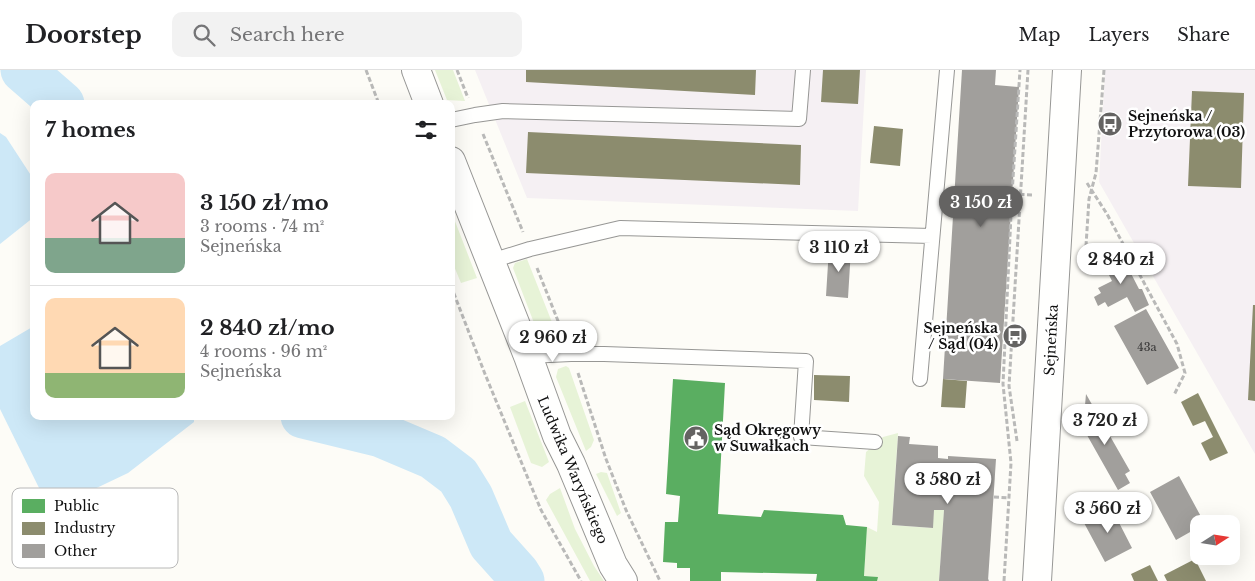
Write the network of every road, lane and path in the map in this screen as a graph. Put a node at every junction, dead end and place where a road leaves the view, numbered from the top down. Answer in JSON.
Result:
{"nodes":[{"id":1,"x":366,"y":70,"type":"edge"},
{"id":2,"x":416,"y":70,"type":"edge"},
{"id":3,"x":457,"y":70,"type":"edge"},
{"id":4,"x":803,"y":70,"type":"edge"},
{"id":5,"x":947,"y":70,"type":"edge"},
{"id":6,"x":1020,"y":70,"type":"edge"},
{"id":7,"x":1028,"y":70,"type":"edge"},
{"id":8,"x":1068,"y":70,"type":"edge"},
{"id":9,"x":1104,"y":70,"type":"edge"},
{"id":10,"x":377,"y":100,"type":"edge"},
{"id":11,"x":427,"y":100,"type":"edge"},
{"id":12,"x":475,"y":115,"type":"junction"},
{"id":13,"x":455,"y":119,"type":"edge"},
{"id":14,"x":1062,"y":148,"type":"junction"},
{"id":15,"x":455,"y":171,"type":"edge"},
{"id":16,"x":1092,"y":190,"type":"junction"},
{"id":17,"x":932,"y":236,"type":"junction"},
{"id":18,"x":530,"y":249,"type":"junction"},
{"id":19,"x":491,"y":261,"type":"junction"},
{"id":20,"x":1084,"y":267,"type":"dead end"},
{"id":21,"x":455,"y":296,"type":"edge"},
{"id":22,"x":571,"y":354,"type":"junction"},
{"id":23,"x":528,"y":356,"type":"junction"},
{"id":24,"x":920,"y":379,"type":"dead end"},
{"id":25,"x":1174,"y":394,"type":"dead end"},
{"id":26,"x":874,"y":442,"type":"dead end"},
{"id":27,"x":1018,"y":447,"type":"dead end"},
{"id":28,"x":994,"y":498,"type":"dead end"},
{"id":29,"x":1009,"y":498,"type":"junction"},
{"id":30,"x":581,"y":581,"type":"edge"},
{"id":31,"x":623,"y":581,"type":"edge"},
{"id":32,"x":660,"y":581,"type":"edge"},
{"id":33,"x":1004,"y":581,"type":"edge"},
{"id":34,"x":1037,"y":581,"type":"edge"}],
"edges":[{"from":1,"to":10,"type":"path"},
{"from":2,"to":11,"type":"street"},
{"from":3,"to":12,"type":"path"},
{"from":4,"to":12,"type":"lane"},
{"from":5,"to":17,"type":"lane"},
{"from":6,"to":29,"type":"path"},
{"from":7,"to":27,"type":"path"},
{"from":8,"to":14,"type":"street","name":"Sejneńska"},
{"from":9,"to":16,"type":"path"},
{"from":12,"to":13,"type":"lane"},
{"from":12,"to":18,"type":"path"},
{"from":14,"to":16,"type":"path"},
{"from":14,"to":34,"type":"street","name":"Sejneńska"},
{"from":15,"to":19,"type":"street","name":"Ludwika Waryńskiego"},
{"from":16,"to":20,"type":"path"},
{"from":16,"to":25,"type":"path"},
{"from":17,"to":18,"type":"lane"},
{"from":17,"to":24,"type":"lane"},
{"from":18,"to":19,"type":"lane"},
{"from":18,"to":22,"type":"path"},
{"from":19,"to":23,"type":"street","name":"Ludwika Waryńskiego"},
{"from":21,"to":30,"type":"path"},
{"from":22,"to":23,"type":"lane"},
{"from":22,"to":26,"type":"lane"},
{"from":22,"to":32,"type":"path"},
{"from":23,"to":31,"type":"street","name":"Ludwika Waryńskiego"},
{"from":28,"to":29,"type":"path"},
{"from":29,"to":33,"type":"path"}]}
